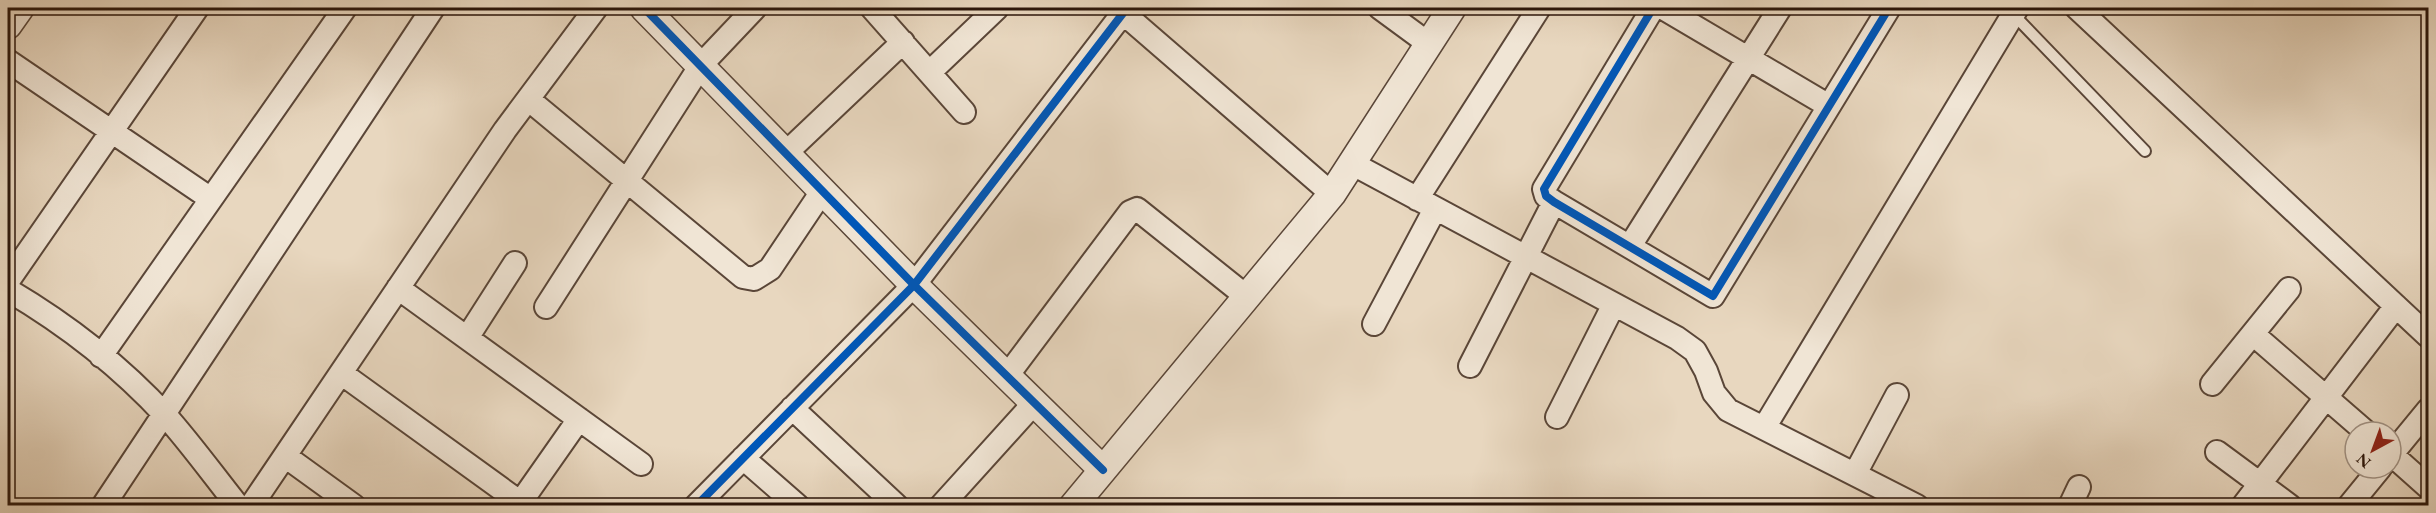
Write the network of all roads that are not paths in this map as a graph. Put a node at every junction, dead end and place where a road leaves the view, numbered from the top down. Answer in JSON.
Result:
{"nodes":[{"id":1,"x":20,"y":8,"type":"edge"},
{"id":2,"x":197,"y":8,"type":"edge"},
{"id":3,"x":345,"y":8,"type":"edge"},
{"id":4,"x":433,"y":8,"type":"edge"},
{"id":5,"x":596,"y":8,"type":"edge"},
{"id":6,"x":644,"y":8,"type":"edge"},
{"id":7,"x":755,"y":8,"type":"edge"},
{"id":8,"x":872,"y":8,"type":"edge"},
{"id":9,"x":997,"y":8,"type":"edge"},
{"id":10,"x":1380,"y":8,"type":"edge"},
{"id":11,"x":1452,"y":8,"type":"edge"},
{"id":12,"x":1539,"y":8,"type":"edge"},
{"id":13,"x":1653,"y":8,"type":"edge"},
{"id":14,"x":1663,"y":8,"type":"edge"},
{"id":15,"x":1780,"y":8,"type":"edge"},
{"id":16,"x":1889,"y":8,"type":"edge"},
{"id":17,"x":2077,"y":8,"type":"edge"},
{"id":18,"x":1125,"y":10,"type":"edge"},
{"id":19,"x":2015,"y":11,"type":"edge"},
{"id":20,"x":8,"y":26,"type":"edge"},
{"id":21,"x":903,"y":42,"type":"junction"},
{"id":22,"x":1429,"y":45,"type":"junction"},
{"id":23,"x":1749,"y":58,"type":"junction"},
{"id":24,"x":8,"y":61,"type":"edge"},
{"id":25,"x":701,"y":64,"type":"junction"},
{"id":26,"x":931,"y":71,"type":"junction"},
{"id":27,"x":528,"y":99,"type":"junction"},
{"id":28,"x":1829,"y":106,"type":"junction"},
{"id":29,"x":964,"y":112,"type":"dead end"},
{"id":30,"x":111,"y":131,"type":"junction"},
{"id":31,"x":2145,"y":151,"type":"dead end"},
{"id":32,"x":787,"y":152,"type":"junction"},
{"id":33,"x":1353,"y":164,"type":"junction"},
{"id":34,"x":626,"y":182,"type":"junction"},
{"id":35,"x":823,"y":190,"type":"junction"},
{"id":36,"x":1332,"y":194,"type":"junction"},
{"id":37,"x":211,"y":199,"type":"junction"},
{"id":38,"x":1554,"y":202,"type":"junction"},
{"id":39,"x":1426,"y":204,"type":"junction"},
{"id":40,"x":1630,"y":246,"type":"junction"},
{"id":41,"x":1525,"y":257,"type":"junction"},
{"id":42,"x":515,"y":263,"type":"dead end"},
{"id":43,"x":914,"y":285,"type":"junction"},
{"id":44,"x":398,"y":288,"type":"junction"},
{"id":45,"x":2289,"y":289,"type":"dead end"},
{"id":46,"x":9,"y":291,"type":"edge"},
{"id":47,"x":1247,"y":297,"type":"junction"},
{"id":48,"x":1614,"y":304,"type":"junction"},
{"id":49,"x":2396,"y":306,"type":"junction"},
{"id":50,"x":546,"y":307,"type":"dead end"},
{"id":51,"x":1374,"y":324,"type":"dead end"},
{"id":52,"x":2253,"y":333,"type":"junction"},
{"id":53,"x":2428,"y":336,"type":"edge"},
{"id":54,"x":467,"y":338,"type":"junction"},
{"id":55,"x":101,"y":356,"type":"junction"},
{"id":56,"x":1470,"y":366,"type":"dead end"},
{"id":57,"x":341,"y":373,"type":"junction"},
{"id":58,"x":1007,"y":376,"type":"junction"},
{"id":59,"x":2212,"y":384,"type":"dead end"},
{"id":60,"x":1897,"y":395,"type":"dead end"},
{"id":61,"x":2326,"y":397,"type":"junction"},
{"id":62,"x":1035,"y":402,"type":"junction"},
{"id":63,"x":792,"y":408,"type":"junction"},
{"id":64,"x":2428,"y":410,"type":"edge"},
{"id":65,"x":165,"y":415,"type":"junction"},
{"id":66,"x":1557,"y":417,"type":"dead end"},
{"id":67,"x":579,"y":419,"type":"junction"},
{"id":68,"x":2352,"y":420,"type":"edge"},
{"id":69,"x":1764,"y":428,"type":"junction"},
{"id":70,"x":2403,"y":440,"type":"edge"},
{"id":71,"x":2217,"y":452,"type":"dead end"},
{"id":72,"x":285,"y":456,"type":"junction"},
{"id":73,"x":742,"y":458,"type":"junction"},
{"id":74,"x":640,"y":464,"type":"dead end"},
{"id":75,"x":2403,"y":465,"type":"edge"},
{"id":76,"x":1103,"y":470,"type":"junction"},
{"id":77,"x":1855,"y":474,"type":"junction"},
{"id":78,"x":2370,"y":480,"type":"edge"},
{"id":79,"x":2260,"y":484,"type":"junction"},
{"id":80,"x":2428,"y":487,"type":"edge"},
{"id":81,"x":521,"y":504,"type":"edge"},
{"id":82,"x":103,"y":506,"type":"edge"},
{"id":83,"x":238,"y":506,"type":"edge"},
{"id":84,"x":251,"y":506,"type":"edge"},
{"id":85,"x":354,"y":506,"type":"edge"},
{"id":86,"x":696,"y":506,"type":"edge"},
{"id":87,"x":798,"y":506,"type":"edge"},
{"id":88,"x":897,"y":506,"type":"edge"},
{"id":89,"x":941,"y":506,"type":"edge"},
{"id":90,"x":1073,"y":506,"type":"edge"},
{"id":91,"x":1917,"y":506,"type":"edge"},
{"id":92,"x":2243,"y":506,"type":"edge"},
{"id":93,"x":2290,"y":506,"type":"edge"},
{"id":94,"x":2349,"y":506,"type":"edge"}],
"edges":[{"from":1,"to":20,"type":"street"},
{"from":2,"to":30,"type":"street"},
{"from":3,"to":37,"type":"street"},
{"from":4,"to":65,"type":"street"},
{"from":5,"to":27,"type":"street"},
{"from":6,"to":25,"type":"street"},
{"from":7,"to":25,"type":"street"},
{"from":8,"to":21,"type":"street"},
{"from":9,"to":26,"type":"street"},
{"from":10,"to":22,"type":"street"},
{"from":11,"to":22,"type":"street"},
{"from":12,"to":39,"type":"street"},
{"from":13,"to":38,"type":"street"},
{"from":14,"to":23,"type":"street"},
{"from":15,"to":23,"type":"street"},
{"from":16,"to":28,"type":"street"},
{"from":17,"to":49,"type":"street"},
{"from":18,"to":36,"type":"street"},
{"from":18,"to":43,"type":"street"},
{"from":19,"to":31,"type":"lane"},
{"from":19,"to":69,"type":"street"},
{"from":21,"to":26,"type":"street"},
{"from":21,"to":32,"type":"street"},
{"from":22,"to":33,"type":"street"},
{"from":23,"to":28,"type":"street"},
{"from":23,"to":40,"type":"street"},
{"from":24,"to":30,"type":"street"},
{"from":25,"to":32,"type":"street"},
{"from":25,"to":34,"type":"street"},
{"from":26,"to":29,"type":"street"},
{"from":27,"to":34,"type":"street"},
{"from":27,"to":44,"type":"street"},
{"from":28,"to":40,"type":"street"},
{"from":30,"to":37,"type":"street"},
{"from":30,"to":46,"type":"street"},
{"from":32,"to":35,"type":"street"},
{"from":33,"to":36,"type":"street"},
{"from":33,"to":39,"type":"street"},
{"from":34,"to":35,"type":"street"},
{"from":34,"to":50,"type":"street"},
{"from":35,"to":43,"type":"street"},
{"from":36,"to":47,"type":"street"},
{"from":37,"to":55,"type":"street"},
{"from":38,"to":40,"type":"street"},
{"from":38,"to":41,"type":"street"},
{"from":39,"to":41,"type":"street"},
{"from":39,"to":51,"type":"street"},
{"from":41,"to":48,"type":"street"},
{"from":41,"to":56,"type":"street"},
{"from":42,"to":54,"type":"street"},
{"from":43,"to":58,"type":"street"},
{"from":43,"to":63,"type":"street"},
{"from":44,"to":54,"type":"street"},
{"from":44,"to":57,"type":"street"},
{"from":45,"to":52,"type":"street"},
{"from":46,"to":55,"type":"street"},
{"from":47,"to":58,"type":"street"},
{"from":47,"to":76,"type":"street"},
{"from":48,"to":66,"type":"street"},
{"from":48,"to":69,"type":"street"},
{"from":49,"to":53,"type":"street"},
{"from":49,"to":61,"type":"street"},
{"from":52,"to":59,"type":"street"},
{"from":52,"to":61,"type":"street"},
{"from":54,"to":67,"type":"street"},
{"from":55,"to":65,"type":"street"},
{"from":57,"to":72,"type":"street"},
{"from":57,"to":81,"type":"street"},
{"from":58,"to":62,"type":"street"},
{"from":60,"to":77,"type":"street"},
{"from":61,"to":68,"type":"street"},
{"from":61,"to":79,"type":"street"},
{"from":62,"to":76,"type":"street"},
{"from":62,"to":89,"type":"street"},
{"from":63,"to":73,"type":"street"},
{"from":63,"to":88,"type":"street"},
{"from":64,"to":70,"type":"street"},
{"from":65,"to":82,"type":"street"},
{"from":65,"to":83,"type":"street"},
{"from":67,"to":74,"type":"street"},
{"from":67,"to":81,"type":"street"},
{"from":69,"to":77,"type":"street"},
{"from":71,"to":79,"type":"street"},
{"from":72,"to":84,"type":"street"},
{"from":72,"to":85,"type":"street"},
{"from":73,"to":86,"type":"street"},
{"from":73,"to":87,"type":"street"},
{"from":75,"to":80,"type":"street"},
{"from":76,"to":90,"type":"street"},
{"from":77,"to":91,"type":"street"},
{"from":78,"to":94,"type":"street"},
{"from":79,"to":92,"type":"street"},
{"from":79,"to":93,"type":"street"}]}
